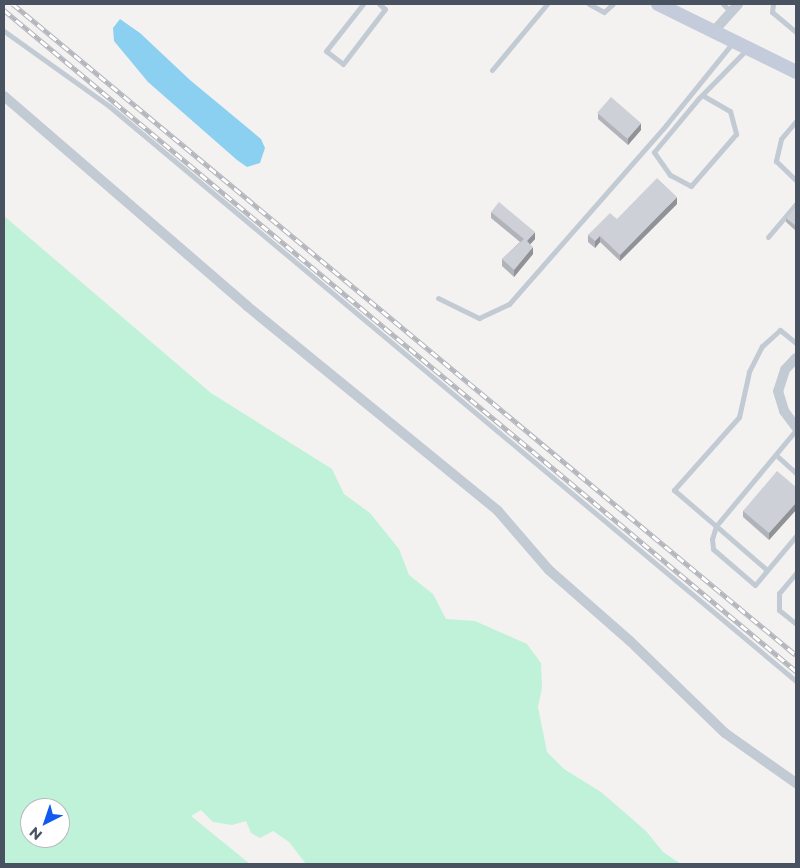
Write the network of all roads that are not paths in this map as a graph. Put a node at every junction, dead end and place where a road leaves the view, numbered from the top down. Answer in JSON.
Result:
{"nodes":[{"id":1,"x":363,"y":4,"type":"edge"},
{"id":2,"x":379,"y":4,"type":"edge"},
{"id":3,"x":547,"y":4,"type":"edge"},
{"id":4,"x":588,"y":4,"type":"edge"},
{"id":5,"x":613,"y":4,"type":"edge"},
{"id":6,"x":658,"y":4,"type":"edge"},
{"id":7,"x":723,"y":4,"type":"edge"},
{"id":8,"x":773,"y":4,"type":"edge"},
{"id":9,"x":735,"y":8,"type":"edge"},
{"id":10,"x":4,"y":31,"type":"edge"},
{"id":11,"x":714,"y":31,"type":"junction"},
{"id":12,"x":796,"y":32,"type":"edge"},
{"id":13,"x":734,"y":41,"type":"junction"},
{"id":14,"x":748,"y":48,"type":"junction"},
{"id":15,"x":492,"y":70,"type":"dead end"},
{"id":16,"x":796,"y":72,"type":"edge"},
{"id":17,"x":702,"y":94,"type":"junction"},
{"id":18,"x":4,"y":96,"type":"edge"},
{"id":19,"x":796,"y":121,"type":"edge"},
{"id":20,"x":796,"y":180,"type":"edge"},
{"id":21,"x":796,"y":204,"type":"edge"},
{"id":22,"x":768,"y":237,"type":"dead end"},
{"id":23,"x":438,"y":298,"type":"dead end"},
{"id":24,"x":796,"y":343,"type":"edge"},
{"id":25,"x":796,"y":358,"type":"edge"},
{"id":26,"x":796,"y":429,"type":"edge"},
{"id":27,"x":776,"y":455,"type":"junction"},
{"id":28,"x":796,"y":473,"type":"edge"},
{"id":29,"x":716,"y":526,"type":"junction"},
{"id":30,"x":796,"y":536,"type":"edge"},
{"id":31,"x":767,"y":570,"type":"junction"},
{"id":32,"x":796,"y":573,"type":"edge"},
{"id":33,"x":796,"y":624,"type":"edge"},
{"id":34,"x":796,"y":681,"type":"edge"},
{"id":35,"x":796,"y":783,"type":"edge"}],
"edges":[{"from":1,"to":2,"type":"lane"},
{"from":3,"to":15,"type":"lane"},
{"from":4,"to":5,"type":"lane"},
{"from":6,"to":11,"type":"main road"},
{"from":7,"to":9,"type":"lane"},
{"from":8,"to":12,"type":"lane"},
{"from":9,"to":11,"type":"street"},
{"from":10,"to":34,"type":"lane"},
{"from":11,"to":13,"type":"main road"},
{"from":13,"to":14,"type":"main road"},
{"from":13,"to":23,"type":"lane"},
{"from":14,"to":16,"type":"main road"},
{"from":14,"to":17,"type":"lane"},
{"from":17,"to":17,"type":"lane"},
{"from":18,"to":35,"type":"street"},
{"from":19,"to":20,"type":"lane"},
{"from":21,"to":22,"type":"lane"},
{"from":24,"to":29,"type":"lane"},
{"from":25,"to":26,"type":"street"},
{"from":26,"to":27,"type":"lane"},
{"from":27,"to":28,"type":"lane"},
{"from":27,"to":29,"type":"lane"},
{"from":29,"to":31,"type":"lane"},
{"from":29,"to":31,"type":"lane"},
{"from":30,"to":31,"type":"lane"},
{"from":32,"to":33,"type":"lane"}]}
